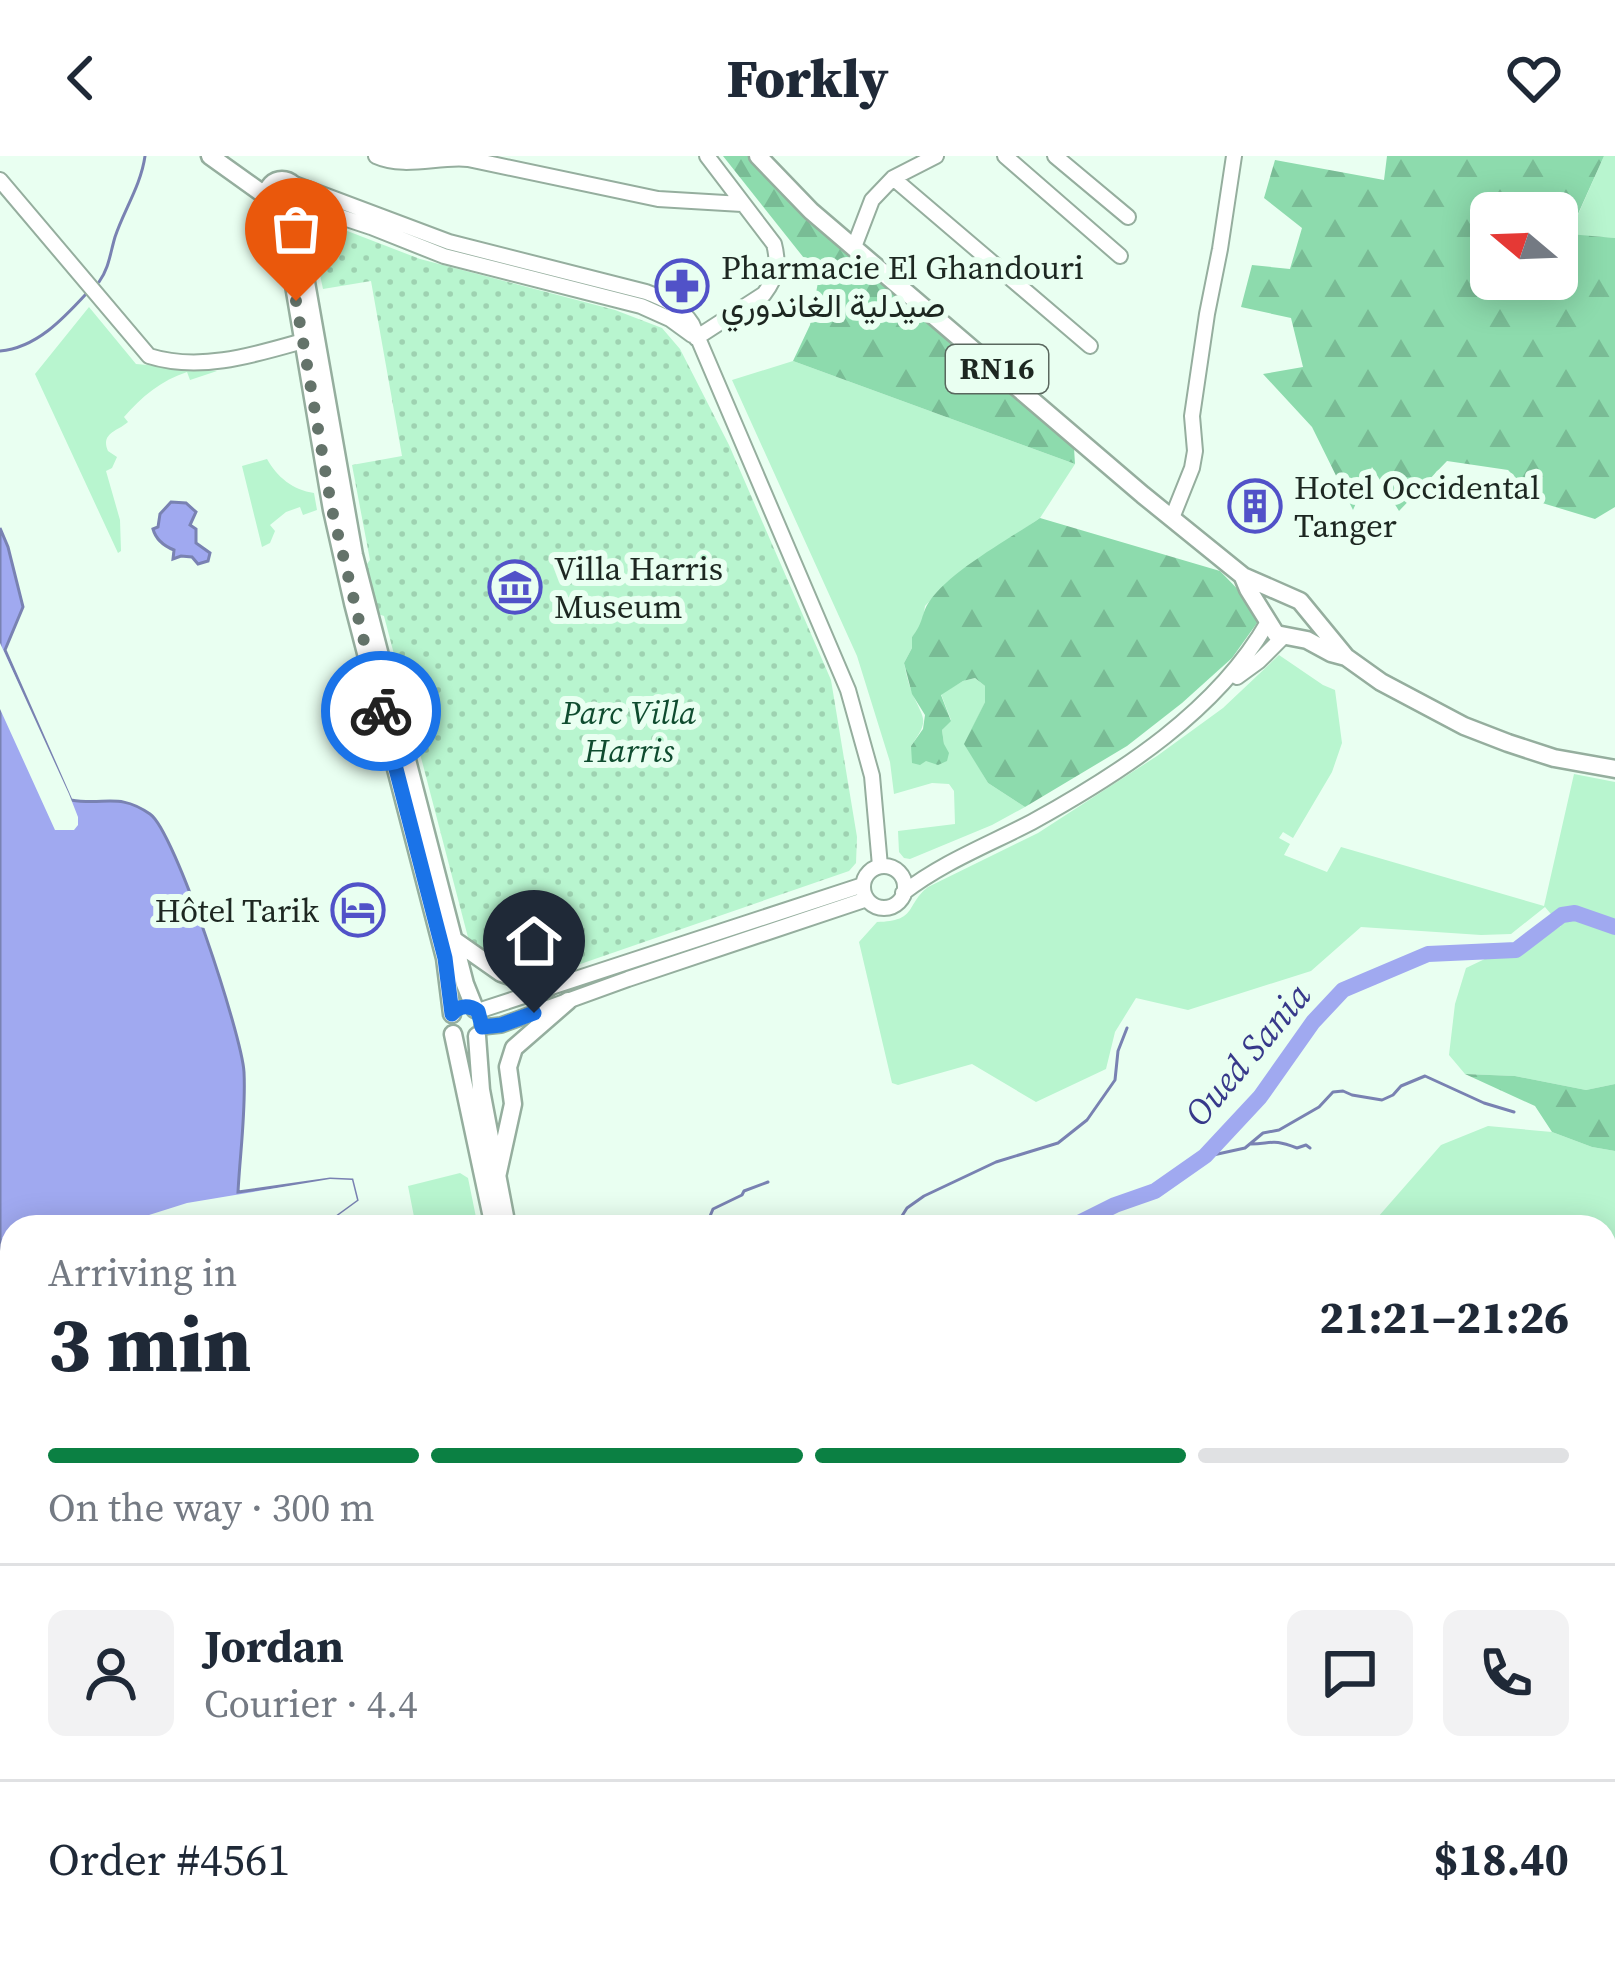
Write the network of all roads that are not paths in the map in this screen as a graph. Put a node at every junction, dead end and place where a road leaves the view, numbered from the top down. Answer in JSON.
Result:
{"nodes":[{"id":1,"x":210,"y":156,"type":"edge"},
{"id":2,"x":376,"y":156,"type":"edge"},
{"id":3,"x":707,"y":156,"type":"edge"},
{"id":4,"x":758,"y":156,"type":"edge"},
{"id":5,"x":936,"y":156,"type":"edge"},
{"id":6,"x":1005,"y":156,"type":"edge"},
{"id":7,"x":1055,"y":156,"type":"edge"},
{"id":8,"x":1234,"y":156,"type":"edge"},
{"id":9,"x":893,"y":178,"type":"junction"},
{"id":10,"x":0,"y":180,"type":"edge"},
{"id":11,"x":282,"y":194,"type":"junction"},
{"id":12,"x":742,"y":203,"type":"junction"},
{"id":13,"x":1128,"y":217,"type":"dead end"},
{"id":14,"x":854,"y":247,"type":"junction"},
{"id":15,"x":1120,"y":256,"type":"dead end"},
{"id":16,"x":697,"y":338,"type":"junction"},
{"id":17,"x":303,"y":341,"type":"junction"},
{"id":18,"x":1090,"y":346,"type":"dead end"},
{"id":19,"x":1172,"y":518,"type":"junction"},
{"id":20,"x":1243,"y":576,"type":"junction"},
{"id":21,"x":1286,"y":597,"type":"junction"},
{"id":22,"x":1306,"y":609,"type":"junction"},
{"id":23,"x":1268,"y":619,"type":"junction"},
{"id":24,"x":1286,"y":637,"type":"junction"},
{"id":25,"x":1346,"y":657,"type":"junction"},
{"id":26,"x":1217,"y":689,"type":"junction"},
{"id":27,"x":1615,"y":770,"type":"edge"},
{"id":28,"x":947,"y":862,"type":"junction"},
{"id":29,"x":880,"y":866,"type":"junction"},
{"id":30,"x":897,"y":871,"type":"junction"},
{"id":31,"x":865,"y":892,"type":"junction"},
{"id":32,"x":903,"y":893,"type":"junction"},
{"id":33,"x":453,"y":939,"type":"junction"},
{"id":34,"x":548,"y":988,"type":"junction"},
{"id":35,"x":568,"y":1001,"type":"junction"},
{"id":36,"x":452,"y":1014,"type":"junction"},
{"id":37,"x":478,"y":1021,"type":"junction"},
{"id":38,"x":453,"y":1034,"type":"junction"},
{"id":39,"x":497,"y":1178,"type":"junction"},
{"id":40,"x":491,"y":1215,"type":"edge"},
{"id":41,"x":505,"y":1215,"type":"edge"}],
"edges":[{"from":1,"to":11,"type":"main road"},
{"from":2,"to":12,"type":"street"},
{"from":3,"to":12,"type":"street"},
{"from":4,"to":14,"type":"main road","number":"RN16"},
{"from":5,"to":9,"type":"street"},
{"from":6,"to":15,"type":"street"},
{"from":7,"to":13,"type":"street"},
{"from":8,"to":19,"type":"street"},
{"from":9,"to":14,"type":"street"},
{"from":9,"to":18,"type":"street"},
{"from":10,"to":17,"type":"street"},
{"from":11,"to":16,"type":"street"},
{"from":11,"to":17,"type":"main road"},
{"from":11,"to":33,"type":"main road"},
{"from":12,"to":16,"type":"street"},
{"from":14,"to":19,"type":"main road","number":"RN16"},
{"from":16,"to":29,"type":"street"},
{"from":17,"to":36,"type":"main road"},
{"from":19,"to":20,"type":"main road","number":"RN16"},
{"from":20,"to":21,"type":"main road","number":"RN16"},
{"from":20,"to":23,"type":"main road","number":"RN16"},
{"from":21,"to":22,"type":"main road"},
{"from":21,"to":23,"type":"main road"},
{"from":22,"to":24,"type":"main road"},
{"from":22,"to":25,"type":"main road"},
{"from":23,"to":24,"type":"main road"},
{"from":23,"to":26,"type":"street"},
{"from":24,"to":25,"type":"main road"},
{"from":24,"to":26,"type":"street"},
{"from":25,"to":27,"type":"main road"},
{"from":26,"to":28,"type":"street"},
{"from":28,"to":30,"type":"street"},
{"from":28,"to":32,"type":"street"},
{"from":29,"to":30,"type":"street"},
{"from":29,"to":31,"type":"street"},
{"from":30,"to":32,"type":"street"},
{"from":31,"to":32,"type":"street"},
{"from":31,"to":34,"type":"street"},
{"from":31,"to":35,"type":"street"},
{"from":33,"to":34,"type":"main road"},
{"from":33,"to":37,"type":"main road"},
{"from":34,"to":37,"type":"street"},
{"from":35,"to":37,"type":"street"},
{"from":35,"to":39,"type":"main road"},
{"from":36,"to":37,"type":"main road"},
{"from":36,"to":38,"type":"main road"},
{"from":37,"to":38,"type":"main road"},
{"from":37,"to":39,"type":"main road"},
{"from":38,"to":40,"type":"main road"},
{"from":39,"to":41,"type":"main road"}]}
